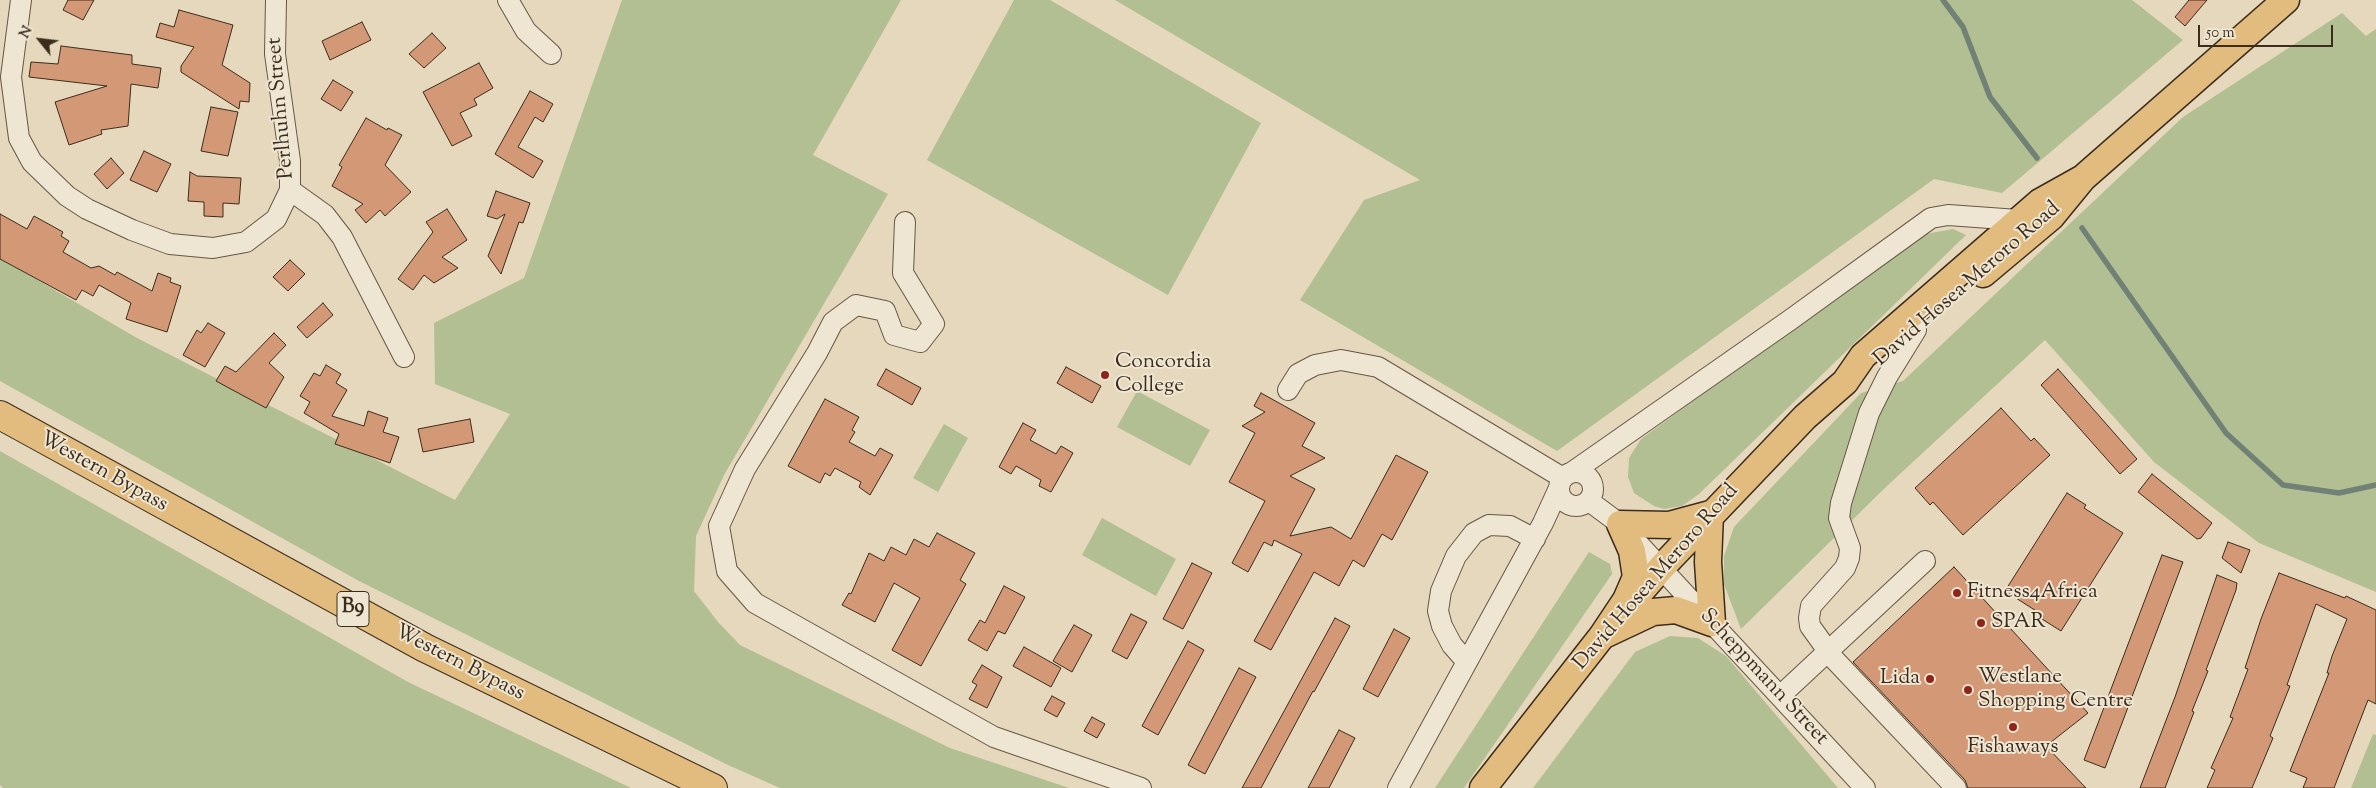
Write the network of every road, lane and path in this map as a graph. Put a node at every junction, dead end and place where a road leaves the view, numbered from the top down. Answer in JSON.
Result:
{"nodes":[{"id":1,"x":21,"y":0,"type":"edge"},
{"id":2,"x":276,"y":0,"type":"edge"},
{"id":3,"x":508,"y":0,"type":"edge"},
{"id":4,"x":2286,"y":0,"type":"edge"},
{"id":5,"x":551,"y":54,"type":"dead end"},
{"id":6,"x":2083,"y":178,"type":"junction"},
{"id":7,"x":290,"y":190,"type":"junction"},
{"id":8,"x":2018,"y":220,"type":"junction"},
{"id":9,"x":905,"y":222,"type":"dead end"},
{"id":10,"x":1916,"y":330,"type":"junction"},
{"id":11,"x":404,"y":357,"type":"dead end"},
{"id":12,"x":1845,"y":382,"type":"junction"},
{"id":13,"x":1288,"y":390,"type":"dead end"},
{"id":14,"x":0,"y":415,"type":"edge"},
{"id":15,"x":1616,"y":442,"type":"junction"},
{"id":16,"x":1564,"y":480,"type":"junction"},
{"id":17,"x":1585,"y":499,"type":"junction"},
{"id":18,"x":1710,"y":514,"type":"junction"},
{"id":19,"x":1620,"y":524,"type":"junction"},
{"id":20,"x":1539,"y":531,"type":"junction"},
{"id":21,"x":1925,"y":561,"type":"dead end"},
{"id":22,"x":1661,"y":568,"type":"junction"},
{"id":23,"x":1712,"y":623,"type":"junction"},
{"id":24,"x":1602,"y":636,"type":"junction"},
{"id":25,"x":1829,"y":652,"type":"junction"},
{"id":26,"x":1466,"y":661,"type":"junction"},
{"id":27,"x":1780,"y":696,"type":"junction"},
{"id":28,"x":713,"y":788,"type":"edge"},
{"id":29,"x":1141,"y":788,"type":"edge"},
{"id":30,"x":1398,"y":788,"type":"edge"},
{"id":31,"x":1484,"y":788,"type":"edge"},
{"id":32,"x":1865,"y":788,"type":"edge"},
{"id":33,"x":1956,"y":788,"type":"edge"}],
"edges":[{"from":1,"to":7,"type":"street","name":"Perlhuhn Street"},
{"from":2,"to":7,"type":"street","name":"Perlhuhn Street"},
{"from":3,"to":5,"type":"street"},
{"from":4,"to":6,"type":"main road","name":"David Hosea Meroro Road"},
{"from":6,"to":8,"type":"main road","name":"David Hosea Meroro Road"},
{"from":6,"to":10,"type":"main road","name":"David Hosea Meroro Road"},
{"from":7,"to":11,"type":"street"},
{"from":8,"to":12,"type":"main road","name":"David Hosea Meroro Road"},
{"from":8,"to":15,"type":"street"},
{"from":9,"to":29,"type":"street"},
{"from":10,"to":12,"type":"main road","name":"David Hosea Meroro Road"},
{"from":10,"to":25,"type":"street"},
{"from":12,"to":18,"type":"main road","name":"David Hosea Meroro Road"},
{"from":13,"to":16,"type":"street"},
{"from":14,"to":28,"type":"highway","name":"Western Bypass","number":"B9"},
{"from":15,"to":16,"type":"street"},
{"from":15,"to":17,"type":"street"},
{"from":16,"to":17,"type":"street"},
{"from":16,"to":17,"type":"street"},
{"from":16,"to":20,"type":"street"},
{"from":17,"to":19,"type":"street","name":"Scheppmann Street"},
{"from":17,"to":20,"type":"street"},
{"from":18,"to":19,"type":"main road"},
{"from":18,"to":22,"type":"main road","name":"David Hosea Meroro Road"},
{"from":18,"to":23,"type":"main road"},
{"from":19,"to":22,"type":"street","name":"Scheppmann Street"},
{"from":19,"to":24,"type":"main road"},
{"from":20,"to":26,"type":"street"},
{"from":20,"to":26,"type":"street"},
{"from":21,"to":25,"type":"street"},
{"from":22,"to":23,"type":"street","name":"Scheppmann Street"},
{"from":22,"to":24,"type":"main road","name":"David Hosea Meroro Road"},
{"from":23,"to":24,"type":"main road"},
{"from":23,"to":27,"type":"street","name":"Scheppmann Street"},
{"from":24,"to":31,"type":"main road","name":"David Hosea Meroro Road"},
{"from":25,"to":27,"type":"street"},
{"from":25,"to":33,"type":"street"},
{"from":26,"to":30,"type":"street"},
{"from":27,"to":32,"type":"street","name":"Scheppmann Street"}]}
